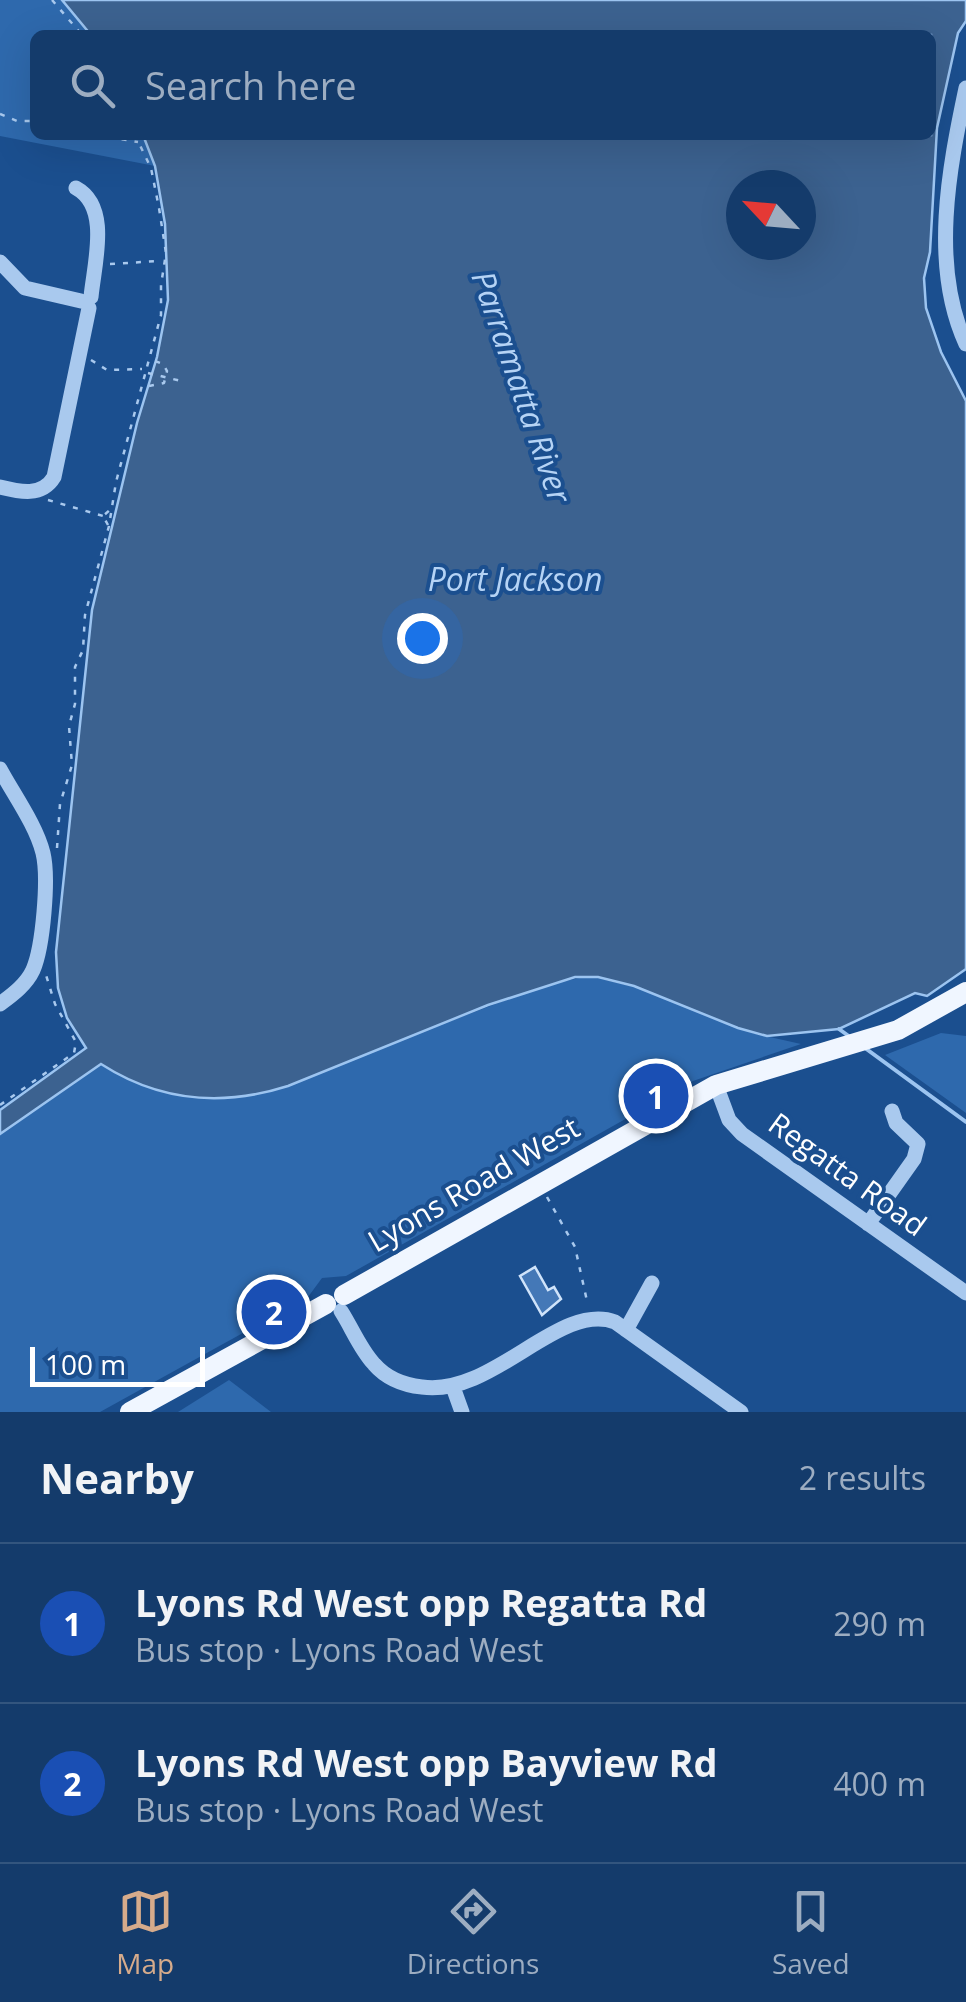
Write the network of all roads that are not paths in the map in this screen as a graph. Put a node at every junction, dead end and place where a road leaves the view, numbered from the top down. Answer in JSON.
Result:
{"nodes":[{"id":1,"x":966,"y":88,"type":"edge"},
{"id":2,"x":76,"y":188,"type":"dead end"},
{"id":3,"x":0,"y":262,"type":"edge"},
{"id":4,"x":87,"y":302,"type":"junction"},
{"id":5,"x":966,"y":344,"type":"edge"},
{"id":6,"x":0,"y":487,"type":"edge"},
{"id":7,"x":0,"y":768,"type":"edge"},
{"id":8,"x":966,"y":992,"type":"edge"},
{"id":9,"x":0,"y":1004,"type":"edge"},
{"id":10,"x":716,"y":1085,"type":"junction"},
{"id":11,"x":892,"y":1111,"type":"dead end"},
{"id":12,"x":868,"y":1224,"type":"junction"},
{"id":13,"x":652,"y":1283,"type":"dead end"},
{"id":14,"x":966,"y":1293,"type":"edge"},
{"id":15,"x":337,"y":1303,"type":"junction"},
{"id":16,"x":626,"y":1330,"type":"junction"},
{"id":17,"x":454,"y":1388,"type":"junction"},
{"id":18,"x":130,"y":1412,"type":"edge"},
{"id":19,"x":462,"y":1412,"type":"edge"},
{"id":20,"x":741,"y":1412,"type":"edge"}],
"edges":[{"from":1,"to":5,"type":"street"},
{"from":2,"to":4,"type":"street"},
{"from":3,"to":4,"type":"street"},
{"from":4,"to":6,"type":"street"},
{"from":7,"to":9,"type":"street"},
{"from":8,"to":10,"type":"main road","name":"Lyons Road West"},
{"from":10,"to":12,"type":"street","name":"Regatta Road"},
{"from":10,"to":15,"type":"main road","name":"Lyons Road West"},
{"from":11,"to":12,"type":"street"},
{"from":12,"to":14,"type":"street","name":"Regatta Road"},
{"from":13,"to":16,"type":"street"},
{"from":15,"to":17,"type":"street"},
{"from":15,"to":18,"type":"main road","name":"Lyons Road West"},
{"from":16,"to":17,"type":"street"},
{"from":16,"to":20,"type":"street"},
{"from":17,"to":19,"type":"street"}]}
